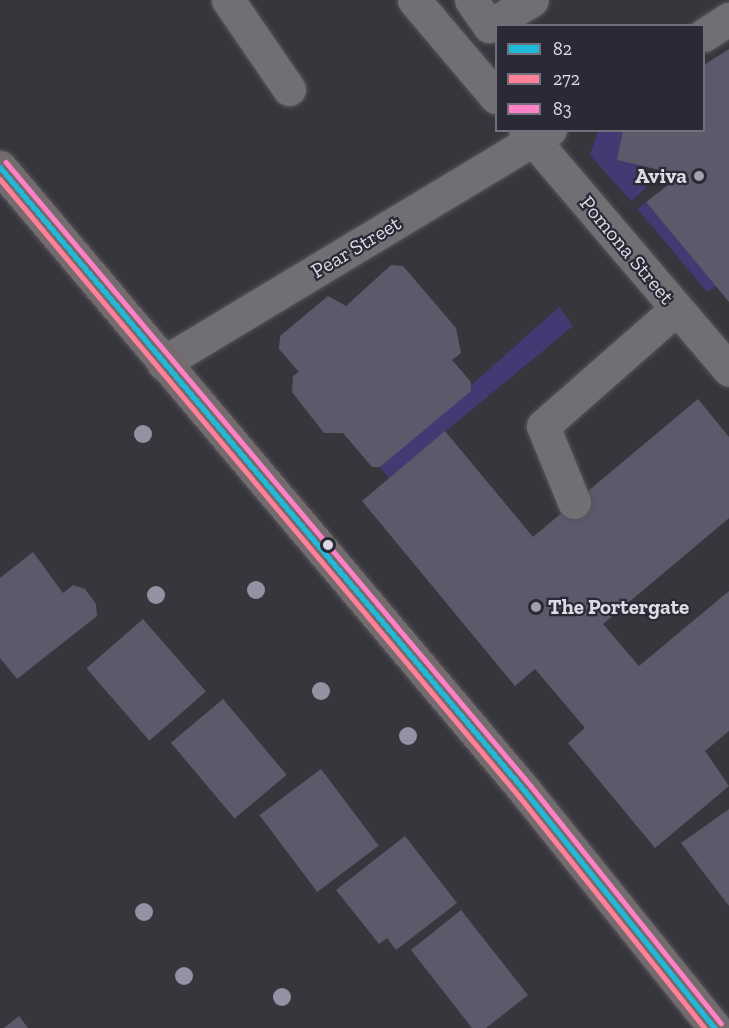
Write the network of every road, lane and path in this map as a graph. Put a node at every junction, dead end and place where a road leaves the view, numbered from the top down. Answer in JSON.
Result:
{"nodes":[{"id":1,"x":228,"y":0,"type":"edge"},
{"id":2,"x":414,"y":0,"type":"edge"},
{"id":3,"x":471,"y":0,"type":"edge"},
{"id":4,"x":532,"y":0,"type":"edge"},
{"id":5,"x":729,"y":19,"type":"edge"},
{"id":6,"x":705,"y":34,"type":"edge"},
{"id":7,"x":289,"y":89,"type":"dead end"},
{"id":8,"x":495,"y":96,"type":"edge"},
{"id":9,"x":536,"y":134,"type":"edge"},
{"id":10,"x":0,"y":167,"type":"edge"},
{"id":11,"x":676,"y":309,"type":"junction"},
{"id":12,"x":163,"y":363,"type":"junction"},
{"id":13,"x":729,"y":370,"type":"edge"},
{"id":14,"x":574,"y":502,"type":"dead end"},
{"id":15,"x":715,"y":1028,"type":"edge"}],
"edges":[{"from":1,"to":7,"type":"street"},
{"from":2,"to":8,"type":"street"},
{"from":3,"to":4,"type":"street"},
{"from":5,"to":6,"type":"street"},
{"from":9,"to":11,"type":"street","name":"Pomona Street"},
{"from":9,"to":12,"type":"street","name":"Pear Street"},
{"from":10,"to":12,"type":"main road"},
{"from":11,"to":13,"type":"street","name":"Pomona Street"},
{"from":11,"to":14,"type":"street"},
{"from":12,"to":15,"type":"main road"}]}
